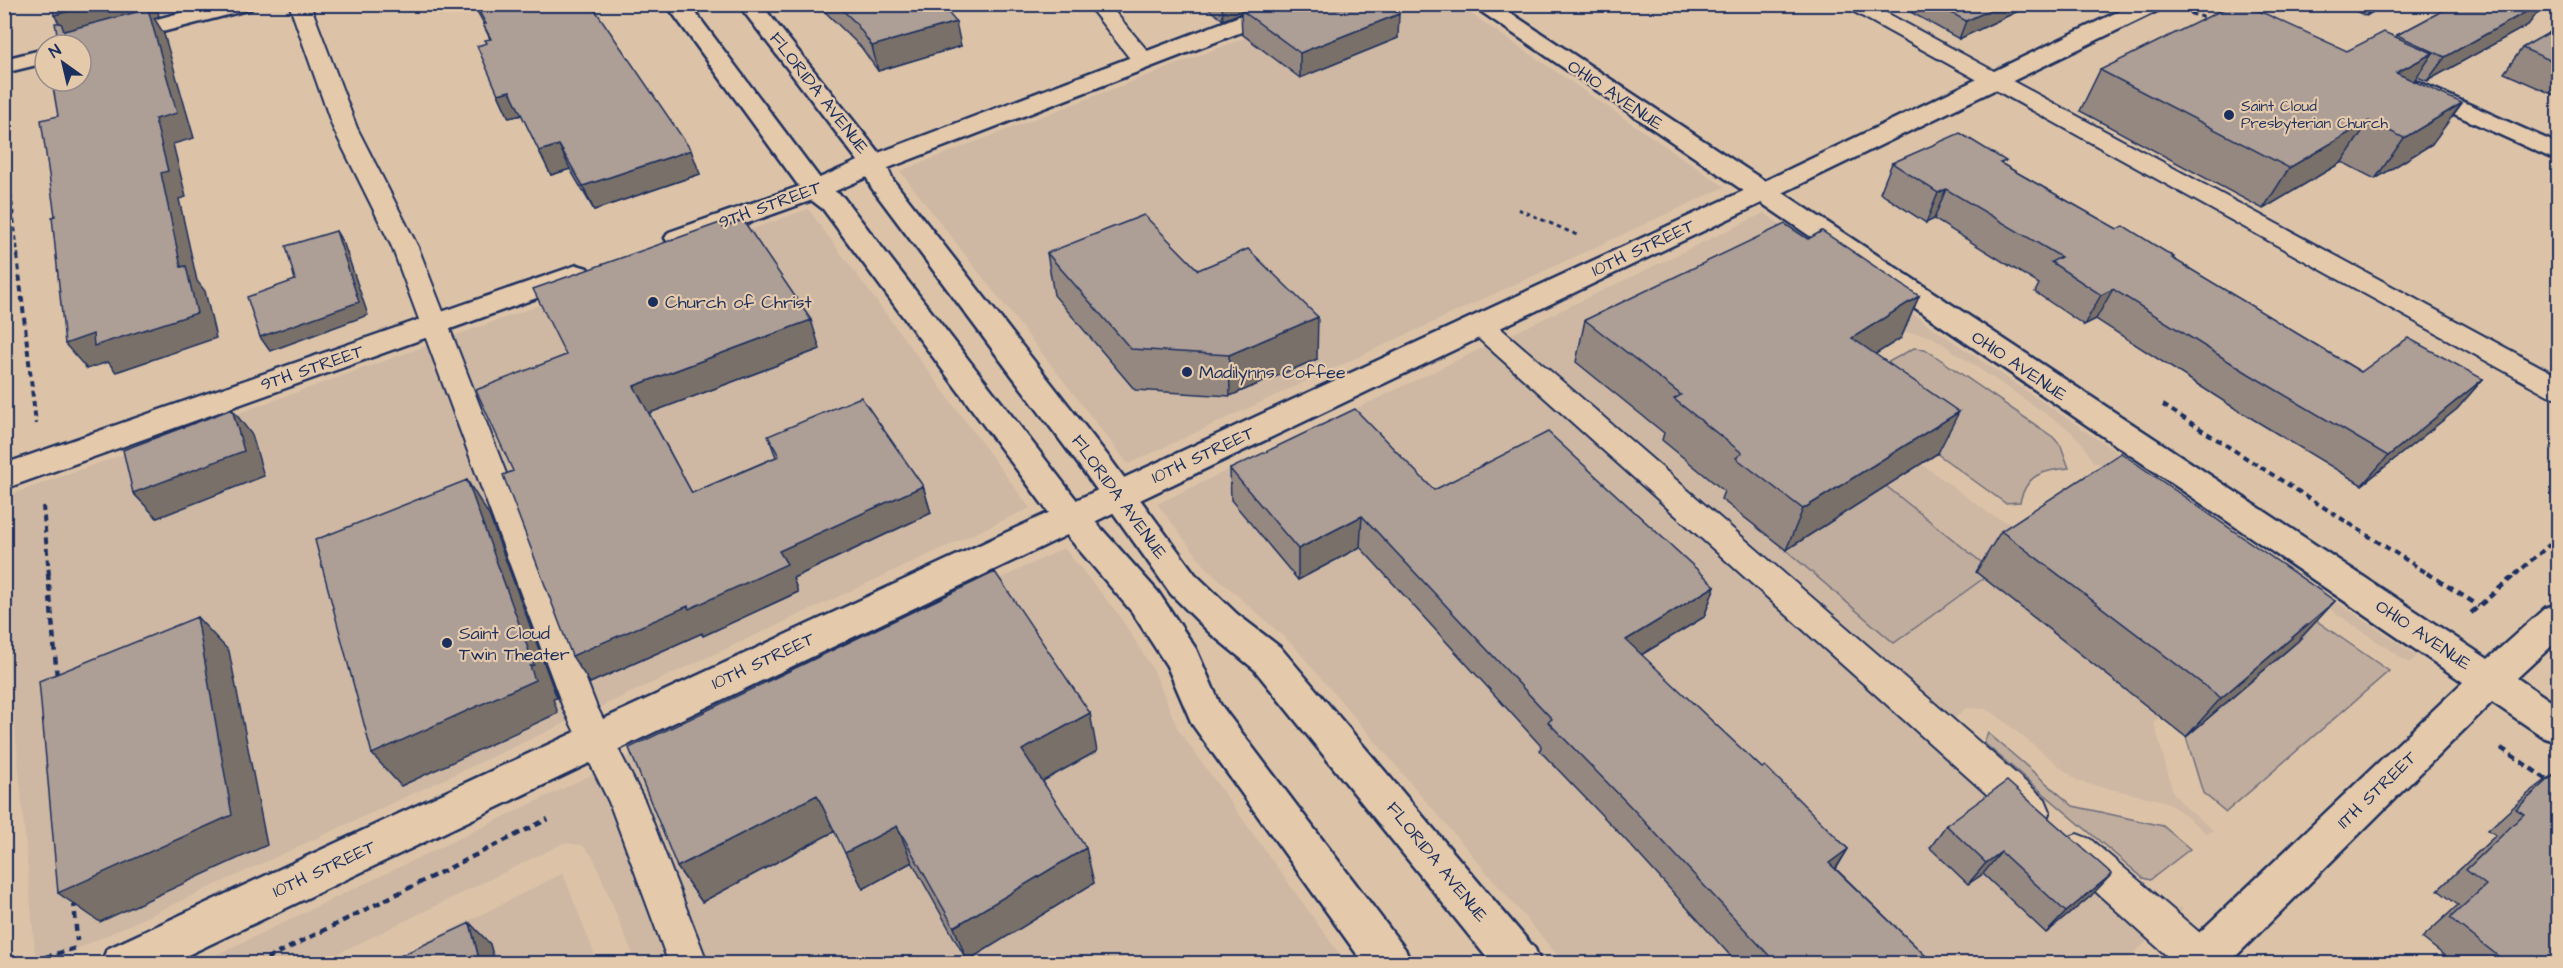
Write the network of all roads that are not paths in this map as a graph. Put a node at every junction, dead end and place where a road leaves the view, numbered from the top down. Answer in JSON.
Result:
{"nodes":[{"id":1,"x":243,"y":4,"type":"edge"},
{"id":2,"x":299,"y":4,"type":"edge"},
{"id":3,"x":676,"y":4,"type":"edge"},
{"id":4,"x":749,"y":4,"type":"edge"},
{"id":5,"x":1097,"y":4,"type":"edge"},
{"id":6,"x":1293,"y":4,"type":"edge"},
{"id":7,"x":1481,"y":4,"type":"edge"},
{"id":8,"x":1854,"y":4,"type":"edge"},
{"id":9,"x":2153,"y":4,"type":"edge"},
{"id":10,"x":93,"y":43,"type":"edge"},
{"id":11,"x":33,"y":59,"type":"edge"},
{"id":12,"x":1143,"y":60,"type":"junction"},
{"id":13,"x":4,"y":66,"type":"edge"},
{"id":14,"x":2397,"y":78,"type":"edge"},
{"id":15,"x":1994,"y":81,"type":"junction"},
{"id":16,"x":2559,"y":153,"type":"edge"},
{"id":17,"x":874,"y":164,"type":"junction"},
{"id":18,"x":815,"y":190,"type":"junction"},
{"id":19,"x":1761,"y":193,"type":"junction"},
{"id":20,"x":653,"y":248,"type":"edge"},
{"id":21,"x":598,"y":267,"type":"edge"},
{"id":22,"x":433,"y":325,"type":"junction"},
{"id":23,"x":1480,"y":325,"type":"junction"},
{"id":24,"x":2559,"y":388,"type":"edge"},
{"id":25,"x":4,"y":477,"type":"edge"},
{"id":26,"x":1118,"y":495,"type":"junction"},
{"id":27,"x":1070,"y":516,"type":"junction"},
{"id":28,"x":2559,"y":618,"type":"edge"},
{"id":29,"x":2490,"y":680,"type":"junction"},
{"id":30,"x":2559,"y":726,"type":"edge"},
{"id":31,"x":598,"y":739,"type":"junction"},
{"id":32,"x":2201,"y":962,"type":"edge"},
{"id":33,"x":122,"y":963,"type":"edge"},
{"id":34,"x":689,"y":963,"type":"edge"},
{"id":35,"x":1390,"y":963,"type":"edge"},
{"id":36,"x":1520,"y":963,"type":"edge"}],
"edges":[{"from":1,"to":10,"type":"street"},
{"from":2,"to":22,"type":"lane"},
{"from":3,"to":18,"type":"street"},
{"from":4,"to":17,"type":"street","name":"FLORIDA AVENUE"},
{"from":5,"to":12,"type":"lane"},
{"from":6,"to":12,"type":"street","name":"9TH STREET"},
{"from":7,"to":19,"type":"street","name":"OHIO AVENUE"},
{"from":8,"to":15,"type":"lane"},
{"from":9,"to":15,"type":"street","name":"10TH STREET"},
{"from":11,"to":13,"type":"street"},
{"from":12,"to":17,"type":"street","name":"9TH STREET"},
{"from":14,"to":16,"type":"street"},
{"from":15,"to":19,"type":"street","name":"10TH STREET"},
{"from":15,"to":24,"type":"lane"},
{"from":17,"to":18,"type":"street","name":"9TH STREET"},
{"from":17,"to":26,"type":"street","name":"FLORIDA AVENUE"},
{"from":18,"to":20,"type":"street","name":"9TH STREET"},
{"from":18,"to":27,"type":"street"},
{"from":19,"to":23,"type":"street","name":"10TH STREET"},
{"from":19,"to":29,"type":"street","name":"OHIO AVENUE"},
{"from":21,"to":22,"type":"street","name":"9TH STREET"},
{"from":22,"to":25,"type":"street","name":"9TH STREET"},
{"from":22,"to":31,"type":"lane"},
{"from":23,"to":26,"type":"street","name":"10TH STREET"},
{"from":23,"to":32,"type":"lane"},
{"from":26,"to":27,"type":"street","name":"10TH STREET"},
{"from":26,"to":36,"type":"street","name":"FLORIDA AVENUE"},
{"from":27,"to":31,"type":"street","name":"10TH STREET"},
{"from":27,"to":35,"type":"street"},
{"from":28,"to":29,"type":"street","name":"11TH STREET"},
{"from":29,"to":30,"type":"street","name":"OHIO AVENUE"},
{"from":29,"to":32,"type":"street","name":"11TH STREET"},
{"from":31,"to":33,"type":"street","name":"10TH STREET"},
{"from":31,"to":34,"type":"lane"}]}
